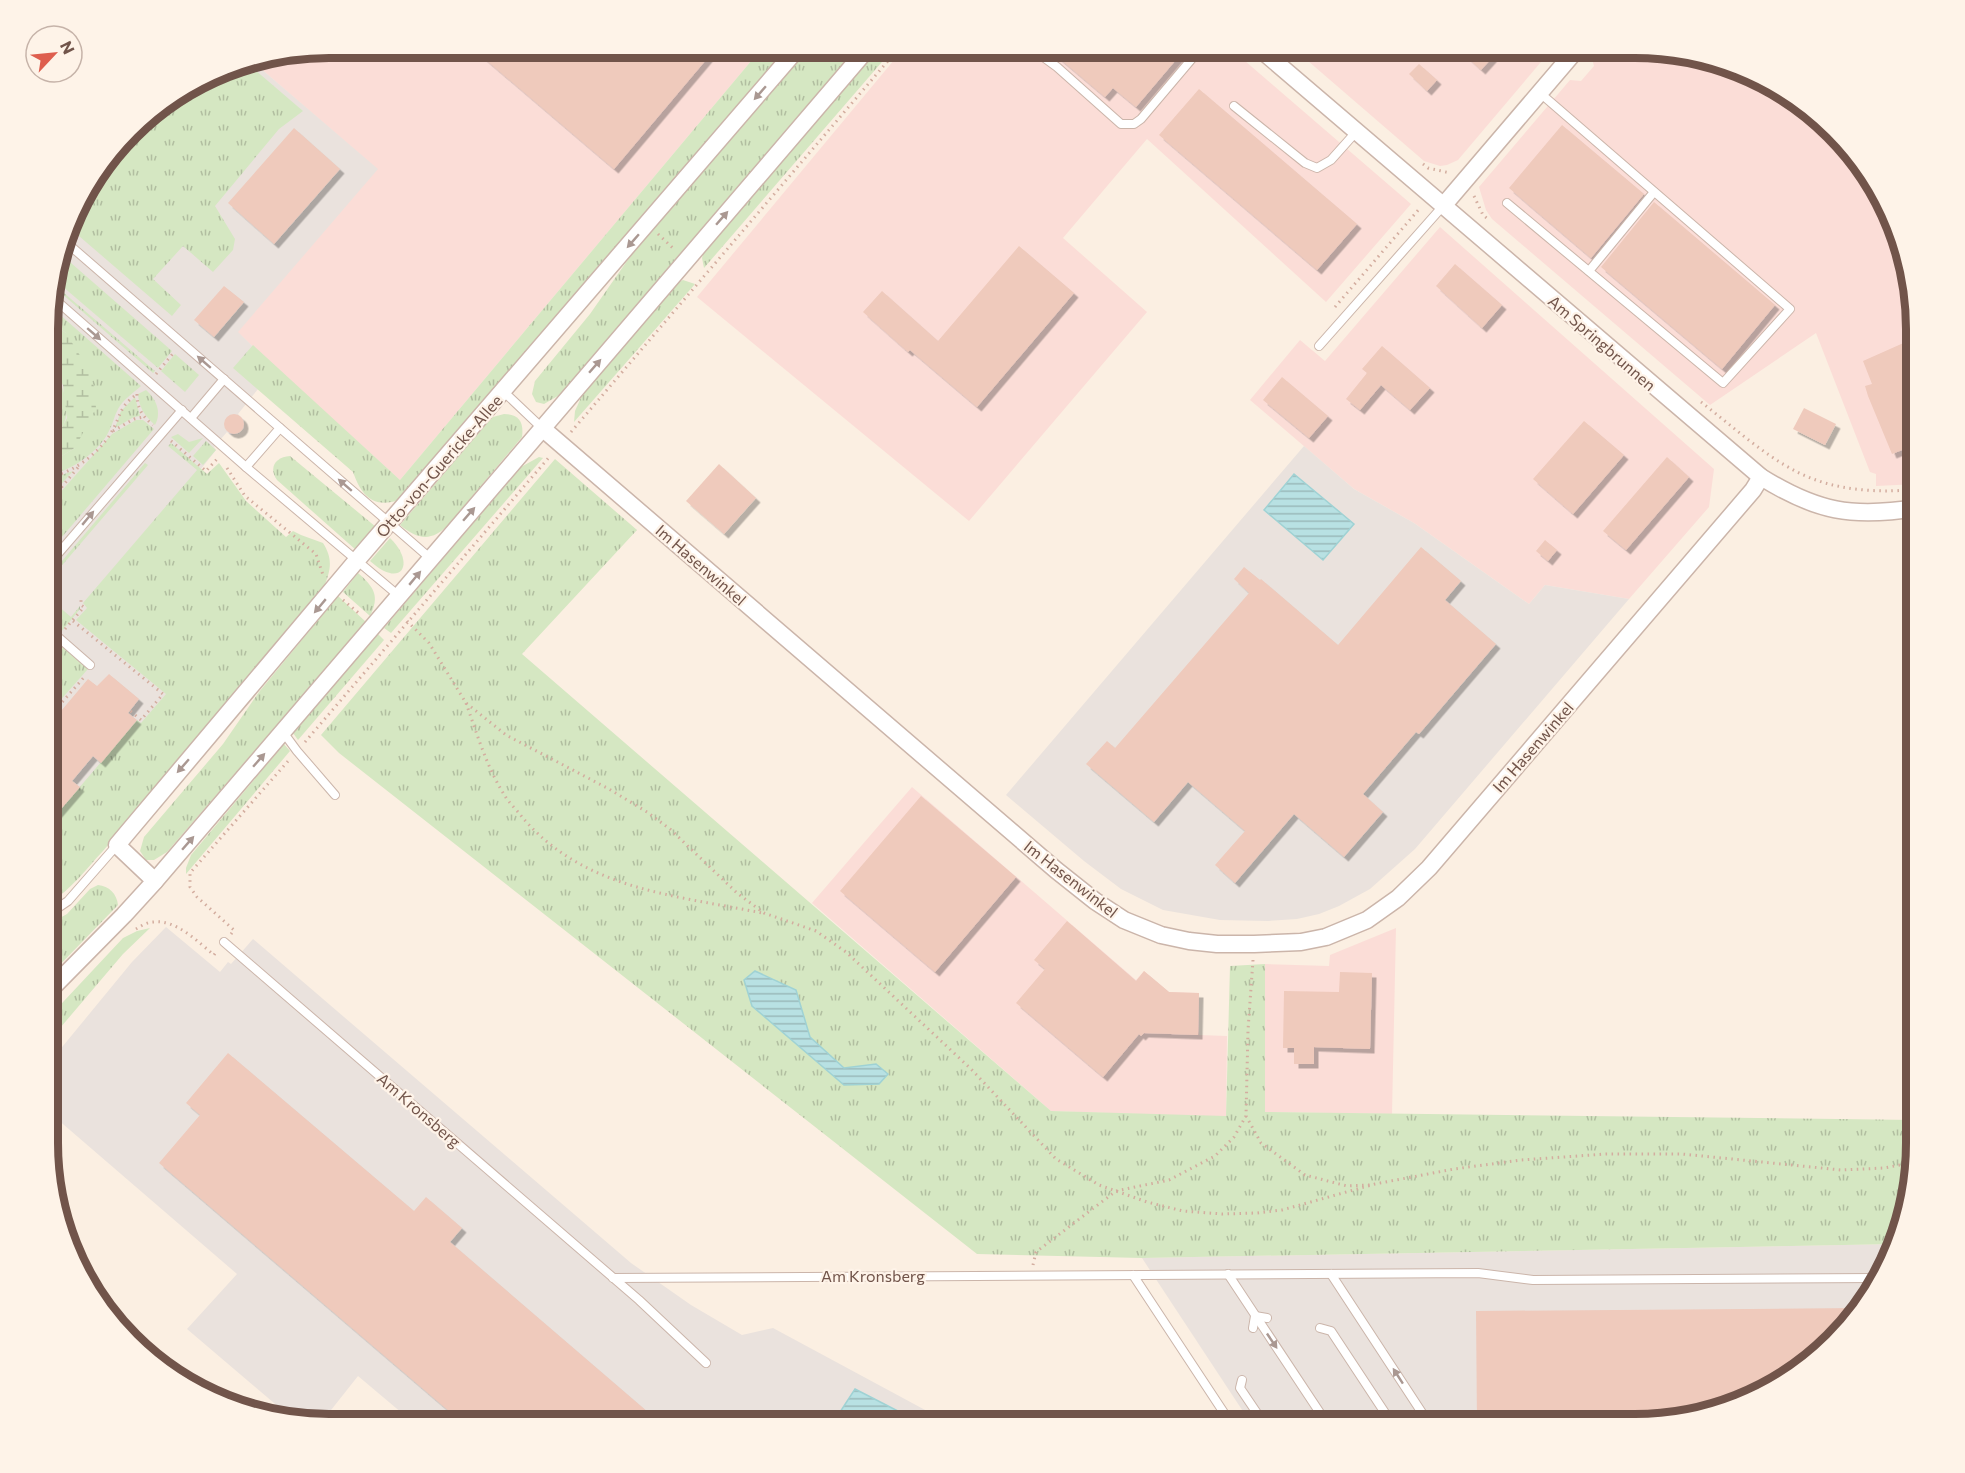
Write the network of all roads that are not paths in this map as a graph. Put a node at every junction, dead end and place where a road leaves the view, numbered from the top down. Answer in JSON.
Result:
{"nodes":[{"id":1,"x":789,"y":58,"type":"edge"},
{"id":2,"x":859,"y":58,"type":"edge"},
{"id":3,"x":1044,"y":58,"type":"edge"},
{"id":4,"x":1193,"y":58,"type":"edge"},
{"id":5,"x":1270,"y":58,"type":"edge"},
{"id":6,"x":1569,"y":58,"type":"edge"},
{"id":7,"x":1540,"y":93,"type":"junction"},
{"id":8,"x":1234,"y":106,"type":"dead end"},
{"id":9,"x":1356,"y":132,"type":"junction"},
{"id":10,"x":1654,"y":192,"type":"junction"},
{"id":11,"x":1507,"y":203,"type":"dead end"},
{"id":12,"x":1443,"y":206,"type":"junction"},
{"id":13,"x":72,"y":247,"type":"edge"},
{"id":14,"x":1589,"y":271,"type":"junction"},
{"id":15,"x":60,"y":305,"type":"edge"},
{"id":16,"x":1319,"y":346,"type":"dead end"},
{"id":17,"x":224,"y":379,"type":"junction"},
{"id":18,"x":503,"y":391,"type":"junction"},
{"id":19,"x":182,"y":410,"type":"junction"},
{"id":20,"x":191,"y":418,"type":"junction"},
{"id":21,"x":280,"y":428,"type":"junction"},
{"id":22,"x":542,"y":428,"type":"junction"},
{"id":23,"x":246,"y":467,"type":"junction"},
{"id":24,"x":1761,"y":477,"type":"junction"},
{"id":25,"x":1906,"y":509,"type":"edge"},
{"id":26,"x":389,"y":523,"type":"junction"},
{"id":27,"x":58,"y":554,"type":"edge"},
{"id":28,"x":431,"y":559,"type":"junction"},
{"id":29,"x":357,"y":561,"type":"junction"},
{"id":30,"x":399,"y":596,"type":"junction"},
{"id":31,"x":58,"y":638,"type":"edge"},
{"id":32,"x":90,"y":664,"type":"road end"},
{"id":33,"x":283,"y":732,"type":"junction"},
{"id":34,"x":335,"y":795,"type":"dead end"},
{"id":35,"x":117,"y":845,"type":"junction"},
{"id":36,"x":155,"y":881,"type":"junction"},
{"id":37,"x":58,"y":908,"type":"edge"},
{"id":38,"x":224,"y":942,"type":"road end"},
{"id":39,"x":58,"y":982,"type":"edge"},
{"id":40,"x":1228,"y":1274,"type":"junction"},
{"id":41,"x":1331,"y":1274,"type":"junction"},
{"id":42,"x":1133,"y":1275,"type":"junction"},
{"id":43,"x":613,"y":1278,"type":"junction"},
{"id":44,"x":1871,"y":1278,"type":"edge"},
{"id":45,"x":1255,"y":1316,"type":"junction"},
{"id":46,"x":1267,"y":1318,"type":"dead end"},
{"id":47,"x":1253,"y":1328,"type":"dead end"},
{"id":48,"x":1320,"y":1328,"type":"dead end"},
{"id":49,"x":706,"y":1363,"type":"dead end"},
{"id":50,"x":1242,"y":1380,"type":"dead end"},
{"id":51,"x":1225,"y":1414,"type":"edge"},
{"id":52,"x":1258,"y":1414,"type":"edge"},
{"id":53,"x":1321,"y":1414,"type":"edge"},
{"id":54,"x":1386,"y":1414,"type":"edge"},
{"id":55,"x":1423,"y":1414,"type":"edge"}],
"edges":[{"from":1,"to":18,"type":"street","name":"Otto-von-Guericke-Allee","one_way":true},
{"from":22,"to":2,"type":"street","one_way":true},
{"from":3,"to":4,"type":"lane"},
{"from":5,"to":9,"type":"street","name":"Am Springbrunnen"},
{"from":6,"to":7,"type":"street"},
{"from":7,"to":10,"type":"lane"},
{"from":7,"to":12,"type":"street"},
{"from":8,"to":9,"type":"lane"},
{"from":9,"to":12,"type":"street","name":"Am Springbrunnen"},
{"from":10,"to":14,"type":"lane"},
{"from":10,"to":14,"type":"lane"},
{"from":11,"to":14,"type":"lane"},
{"from":12,"to":16,"type":"lane"},
{"from":12,"to":24,"type":"street","name":"Am Springbrunnen"},
{"from":17,"to":13,"type":"lane","one_way":true},
{"from":15,"to":19,"type":"lane","one_way":true},
{"from":17,"to":20,"type":"lane"},
{"from":17,"to":21,"type":"lane"},
{"from":18,"to":22,"type":"lane"},
{"from":18,"to":26,"type":"street","name":"Otto-von-Guericke-Allee"},
{"from":19,"to":20,"type":"lane"},
{"from":27,"to":19,"type":"lane","one_way":true},
{"from":20,"to":23,"type":"lane"},
{"from":21,"to":23,"type":"lane"},
{"from":26,"to":21,"type":"lane","one_way":true},
{"from":22,"to":24,"type":"street","name":"Im Hasenwinkel"},
{"from":28,"to":22,"type":"street","one_way":true},
{"from":23,"to":29,"type":"lane"},
{"from":24,"to":25,"type":"street","name":"Am Springbrunnen"},
{"from":26,"to":28,"type":"lane"},
{"from":26,"to":29,"type":"street","name":"Otto-von-Guericke-Allee"},
{"from":30,"to":28,"type":"street","one_way":true},
{"from":29,"to":30,"type":"lane"},
{"from":29,"to":35,"type":"street","name":"Otto-von-Guericke-Allee","one_way":true},
{"from":30,"to":33,"type":"street"},
{"from":31,"to":32,"type":"lane"},
{"from":33,"to":34,"type":"lane"},
{"from":36,"to":33,"type":"street","one_way":true},
{"from":35,"to":36,"type":"street"},
{"from":35,"to":37,"type":"lane"},
{"from":36,"to":39,"type":"street"},
{"from":38,"to":43,"type":"lane","name":"Am Kronsberg"},
{"from":40,"to":41,"type":"lane","name":"Am Kronsberg"},
{"from":40,"to":42,"type":"lane","name":"Am Kronsberg"},
{"from":40,"to":45,"type":"lane"},
{"from":41,"to":44,"type":"lane","name":"Am Kronsberg"},
{"from":55,"to":41,"type":"lane","one_way":true},
{"from":42,"to":43,"type":"lane","name":"Am Kronsberg"},
{"from":42,"to":51,"type":"lane"},
{"from":43,"to":49,"type":"lane","name":"Am Kronsberg"},
{"from":45,"to":46,"type":"lane"},
{"from":45,"to":47,"type":"lane"},
{"from":45,"to":53,"type":"lane","one_way":true},
{"from":48,"to":54,"type":"lane"},
{"from":50,"to":52,"type":"lane"}]}
